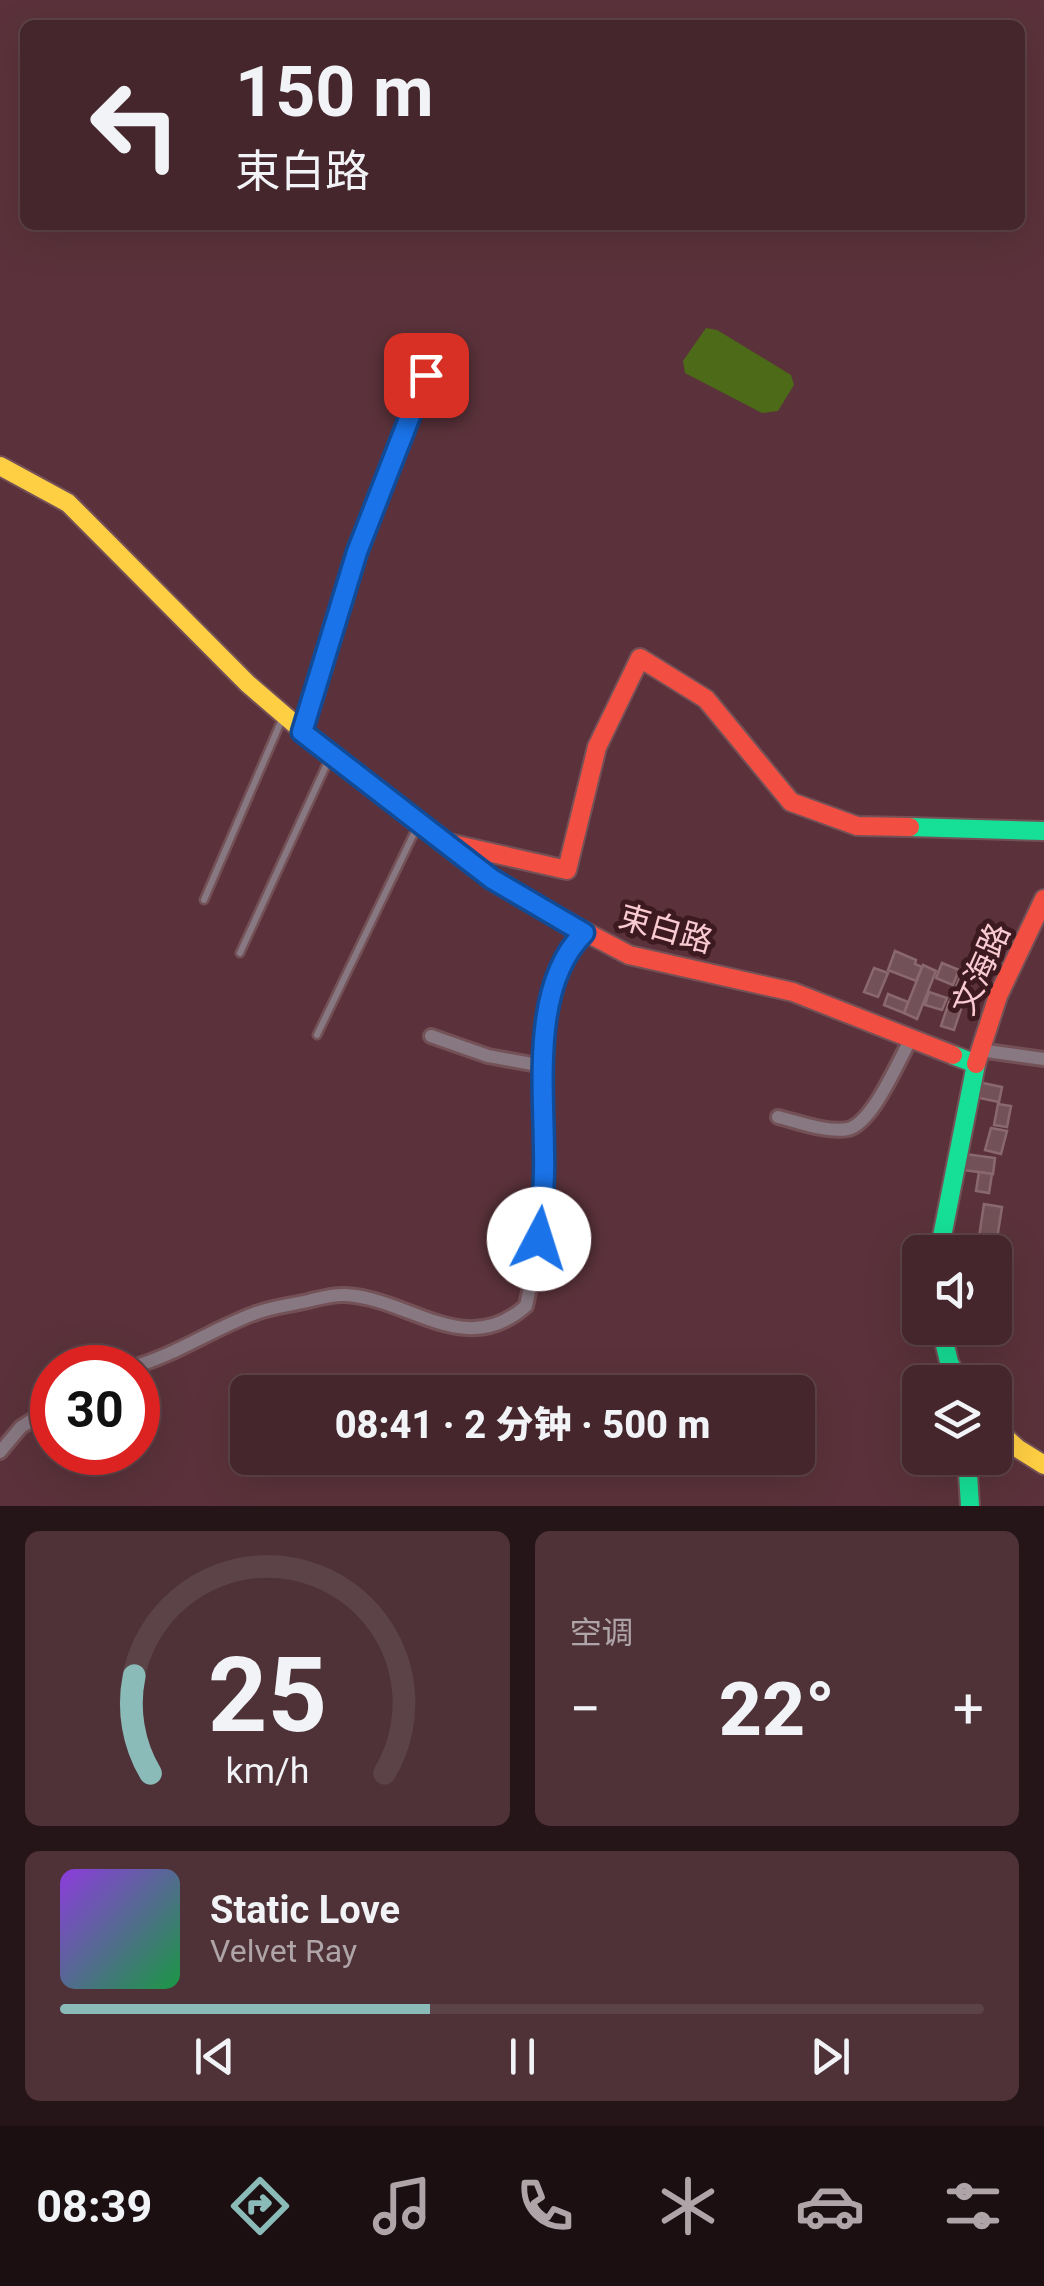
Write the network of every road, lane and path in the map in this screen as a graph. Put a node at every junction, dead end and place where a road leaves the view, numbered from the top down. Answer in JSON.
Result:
{"nodes":[{"id":1,"x":426,"y":375,"type":"dead end"},
{"id":2,"x":0,"y":466,"type":"edge"},
{"id":3,"x":284,"y":716,"type":"junction"},
{"id":4,"x":302,"y":732,"type":"junction"},
{"id":5,"x":330,"y":756,"type":"junction"},
{"id":6,"x":418,"y":824,"type":"junction"},
{"id":7,"x":1044,"y":831,"type":"edge"},
{"id":8,"x":440,"y":841,"type":"junction"},
{"id":9,"x":1044,"y":899,"type":"edge"},
{"id":10,"x":204,"y":900,"type":"dead end"},
{"id":11,"x":584,"y":933,"type":"junction"},
{"id":12,"x":240,"y":953,"type":"dead end"},
{"id":13,"x":317,"y":1035,"type":"dead end"},
{"id":14,"x":432,"y":1036,"type":"dead end"},
{"id":15,"x":911,"y":1039,"type":"junction"},
{"id":16,"x":978,"y":1057,"type":"junction"},
{"id":17,"x":1044,"y":1059,"type":"edge"},
{"id":18,"x":542,"y":1066,"type":"junction"},
{"id":19,"x":778,"y":1117,"type":"dead end"},
{"id":20,"x":942,"y":1235,"type":"edge"},
{"id":21,"x":160,"y":1359,"type":"edge"},
{"id":22,"x":30,"y":1422,"type":"edge"},
{"id":23,"x":1012,"y":1443,"type":"edge"},
{"id":24,"x":0,"y":1452,"type":"edge"},
{"id":25,"x":1044,"y":1465,"type":"edge"},
{"id":26,"x":968,"y":1475,"type":"edge"},
{"id":27,"x":970,"y":1506,"type":"edge"}],
"edges":[{"from":1,"to":4,"type":"lane"},
{"from":2,"to":3,"type":"main road","name":"束白路"},
{"from":3,"to":4,"type":"main road","name":"束白路"},
{"from":3,"to":10,"type":"lane"},
{"from":4,"to":5,"type":"main road","name":"束白路"},
{"from":5,"to":6,"type":"main road","name":"束白路"},
{"from":5,"to":12,"type":"lane"},
{"from":6,"to":8,"type":"main road","name":"束白路"},
{"from":6,"to":13,"type":"lane"},
{"from":7,"to":8,"type":"main road"},
{"from":8,"to":11,"type":"main road","name":"束白路"},
{"from":9,"to":16,"type":"main road","name":"文海路"},
{"from":11,"to":15,"type":"main road","name":"束白路"},
{"from":11,"to":18,"type":"street"},
{"from":14,"to":18,"type":"street"},
{"from":15,"to":16,"type":"main road","name":"束白路"},
{"from":15,"to":19,"type":"street"},
{"from":16,"to":17,"type":"street"},
{"from":16,"to":20,"type":"main road"},
{"from":18,"to":21,"type":"street"},
{"from":22,"to":24,"type":"street"},
{"from":23,"to":25,"type":"main road"},
{"from":26,"to":27,"type":"main road"}]}
